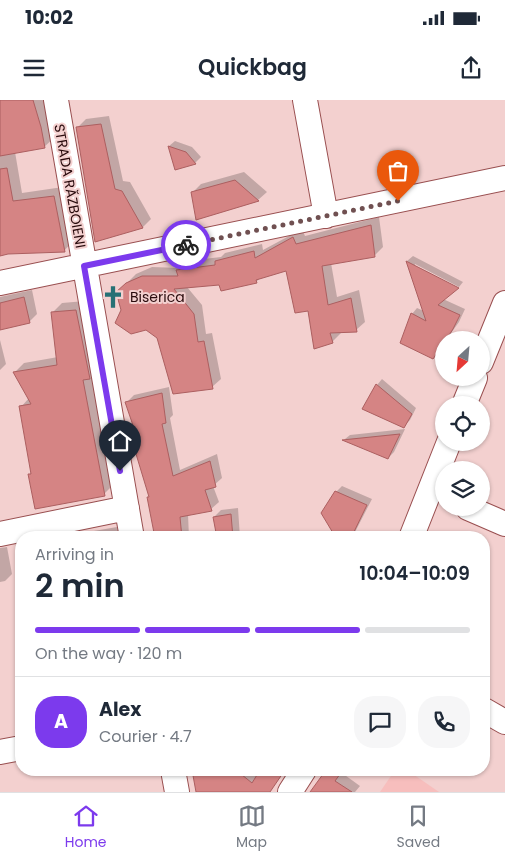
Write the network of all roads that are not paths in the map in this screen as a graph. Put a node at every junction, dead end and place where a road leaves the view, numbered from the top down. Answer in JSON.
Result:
{"nodes":[{"id":1,"x":56,"y":100,"type":"edge"},
{"id":2,"x":306,"y":100,"type":"edge"},
{"id":3,"x":505,"y":178,"type":"edge"},
{"id":4,"x":326,"y":216,"type":"junction"},
{"id":5,"x":84,"y":266,"type":"junction"},
{"id":6,"x":0,"y":283,"type":"edge"},
{"id":7,"x":505,"y":303,"type":"edge"},
{"id":8,"x":490,"y":340,"type":"edge"},
{"id":9,"x":435,"y":496,"type":"edge"},
{"id":10,"x":127,"y":508,"type":"junction"},
{"id":11,"x":486,"y":516,"type":"edge"},
{"id":12,"x":505,"y":524,"type":"edge"},
{"id":13,"x":131,"y":531,"type":"edge"},
{"id":14,"x":415,"y":531,"type":"edge"},
{"id":15,"x":0,"y":534,"type":"edge"},
{"id":16,"x":490,"y":713,"type":"edge"},
{"id":17,"x":505,"y":722,"type":"edge"},
{"id":18,"x":15,"y":749,"type":"edge"},
{"id":19,"x":0,"y":752,"type":"edge"},
{"id":20,"x":174,"y":776,"type":"edge"},
{"id":21,"x":300,"y":776,"type":"edge"},
{"id":22,"x":177,"y":792,"type":"edge"},
{"id":23,"x":290,"y":792,"type":"edge"}],
"edges":[{"from":1,"to":5,"type":"street","name":"STRADA RĂZBOIENI"},
{"from":2,"to":4,"type":"street"},
{"from":3,"to":4,"type":"street"},
{"from":4,"to":5,"type":"street"},
{"from":5,"to":6,"type":"street"},
{"from":5,"to":10,"type":"street","name":"STRADA RĂZBOIENI"},
{"from":7,"to":8,"type":"street"},
{"from":9,"to":14,"type":"street"},
{"from":10,"to":13,"type":"street","name":"STRADA RĂZBOIENI"},
{"from":10,"to":15,"type":"street"},
{"from":11,"to":12,"type":"street"},
{"from":16,"to":17,"type":"street"},
{"from":18,"to":19,"type":"street"},
{"from":20,"to":22,"type":"street"},
{"from":21,"to":23,"type":"street"}]}
